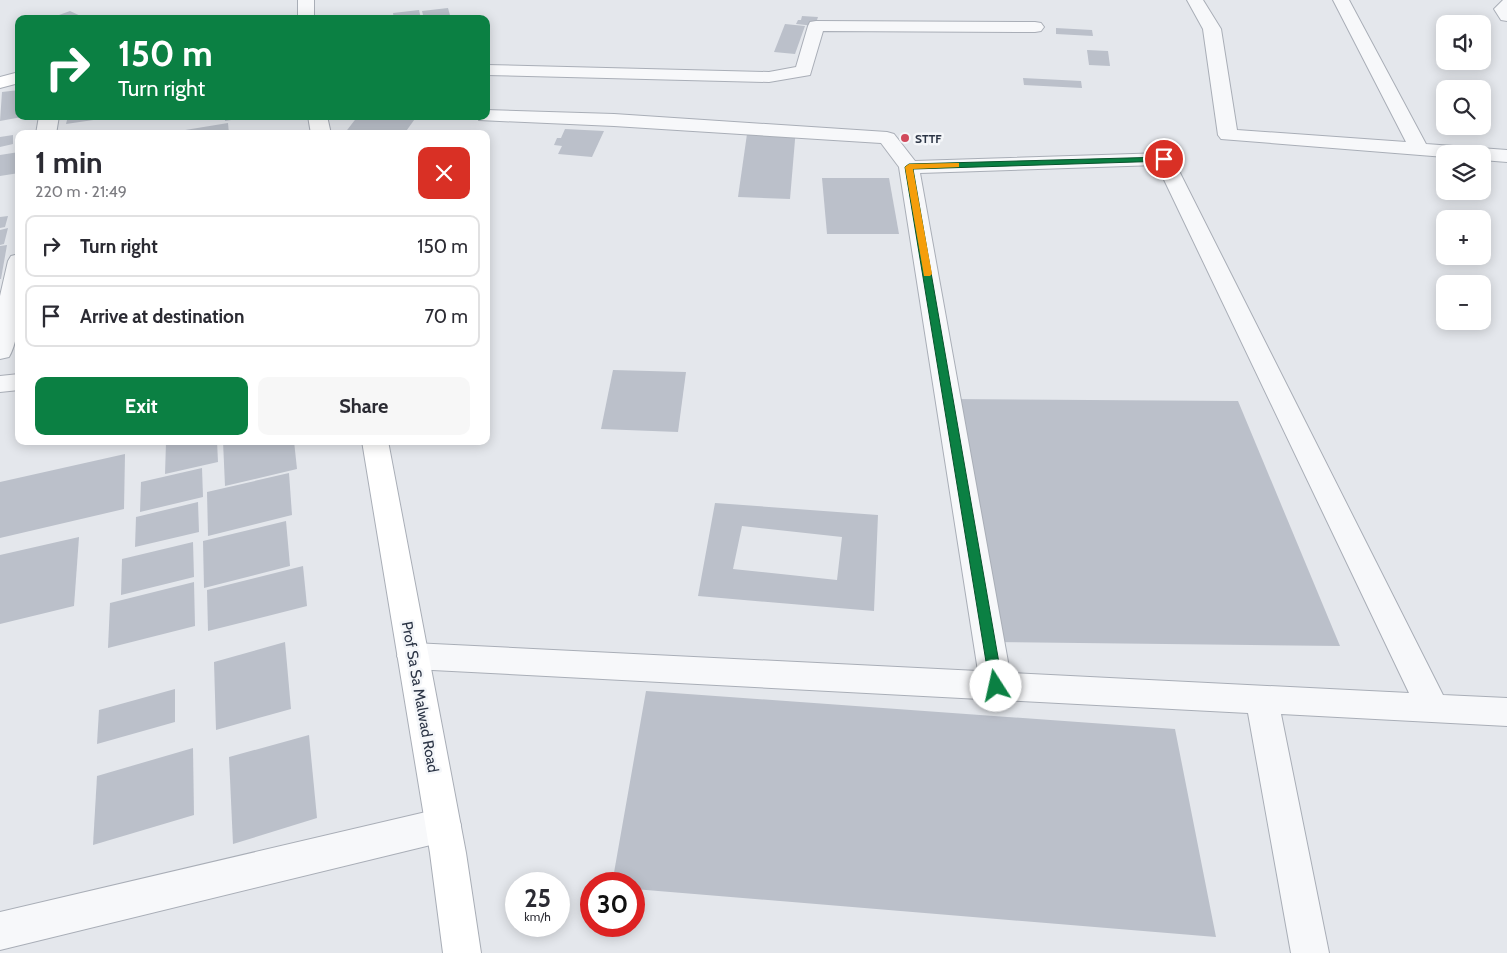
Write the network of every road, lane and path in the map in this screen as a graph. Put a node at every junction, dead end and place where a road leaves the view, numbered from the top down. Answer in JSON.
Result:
{"nodes":[{"id":1,"x":306,"y":0,"type":"edge"},
{"id":2,"x":1195,"y":0,"type":"edge"},
{"id":3,"x":1341,"y":0,"type":"edge"},
{"id":4,"x":1507,"y":4,"type":"edge"},
{"id":5,"x":306,"y":15,"type":"edge"},
{"id":6,"x":1507,"y":16,"type":"edge"},
{"id":7,"x":1035,"y":27,"type":"dead end"},
{"id":8,"x":490,"y":70,"type":"edge"},
{"id":9,"x":15,"y":78,"type":"edge"},
{"id":10,"x":0,"y":83,"type":"edge"},
{"id":11,"x":490,"y":116,"type":"edge"},
{"id":12,"x":1418,"y":149,"type":"junction"},
{"id":13,"x":1507,"y":156,"type":"edge"},
{"id":14,"x":909,"y":167,"type":"junction"},
{"id":15,"x":15,"y":281,"type":"edge"},
{"id":16,"x":0,"y":351,"type":"edge"},
{"id":17,"x":15,"y":382,"type":"edge"},
{"id":18,"x":0,"y":384,"type":"edge"},
{"id":19,"x":376,"y":445,"type":"edge"},
{"id":20,"x":413,"y":656,"type":"junction"},
{"id":21,"x":996,"y":686,"type":"junction"},
{"id":22,"x":1262,"y":699,"type":"junction"},
{"id":23,"x":1433,"y":708,"type":"junction"},
{"id":24,"x":1507,"y":712,"type":"edge"},
{"id":25,"x":443,"y":825,"type":"junction"},
{"id":26,"x":0,"y":931,"type":"edge"},
{"id":27,"x":462,"y":953,"type":"edge"},
{"id":28,"x":1310,"y":953,"type":"edge"}],
"edges":[{"from":1,"to":5,"type":"street"},
{"from":2,"to":12,"type":"street"},
{"from":3,"to":12,"type":"street"},
{"from":4,"to":6,"type":"street"},
{"from":7,"to":8,"type":"street"},
{"from":9,"to":10,"type":"street"},
{"from":11,"to":14,"type":"street"},
{"from":12,"to":13,"type":"street"},
{"from":14,"to":21,"type":"street"},
{"from":14,"to":23,"type":"street"},
{"from":15,"to":16,"type":"street"},
{"from":17,"to":18,"type":"street"},
{"from":19,"to":20,"type":"street","name":"Prof Sa Sa Malwad Road"},
{"from":20,"to":21,"type":"street"},
{"from":20,"to":25,"type":"street","name":"Prof Sa Sa Malwad Road"},
{"from":21,"to":22,"type":"street"},
{"from":22,"to":23,"type":"street"},
{"from":22,"to":28,"type":"street"},
{"from":23,"to":24,"type":"street"},
{"from":25,"to":26,"type":"street"},
{"from":25,"to":27,"type":"street","name":"Prof Sa Sa Malwad Road"}]}
